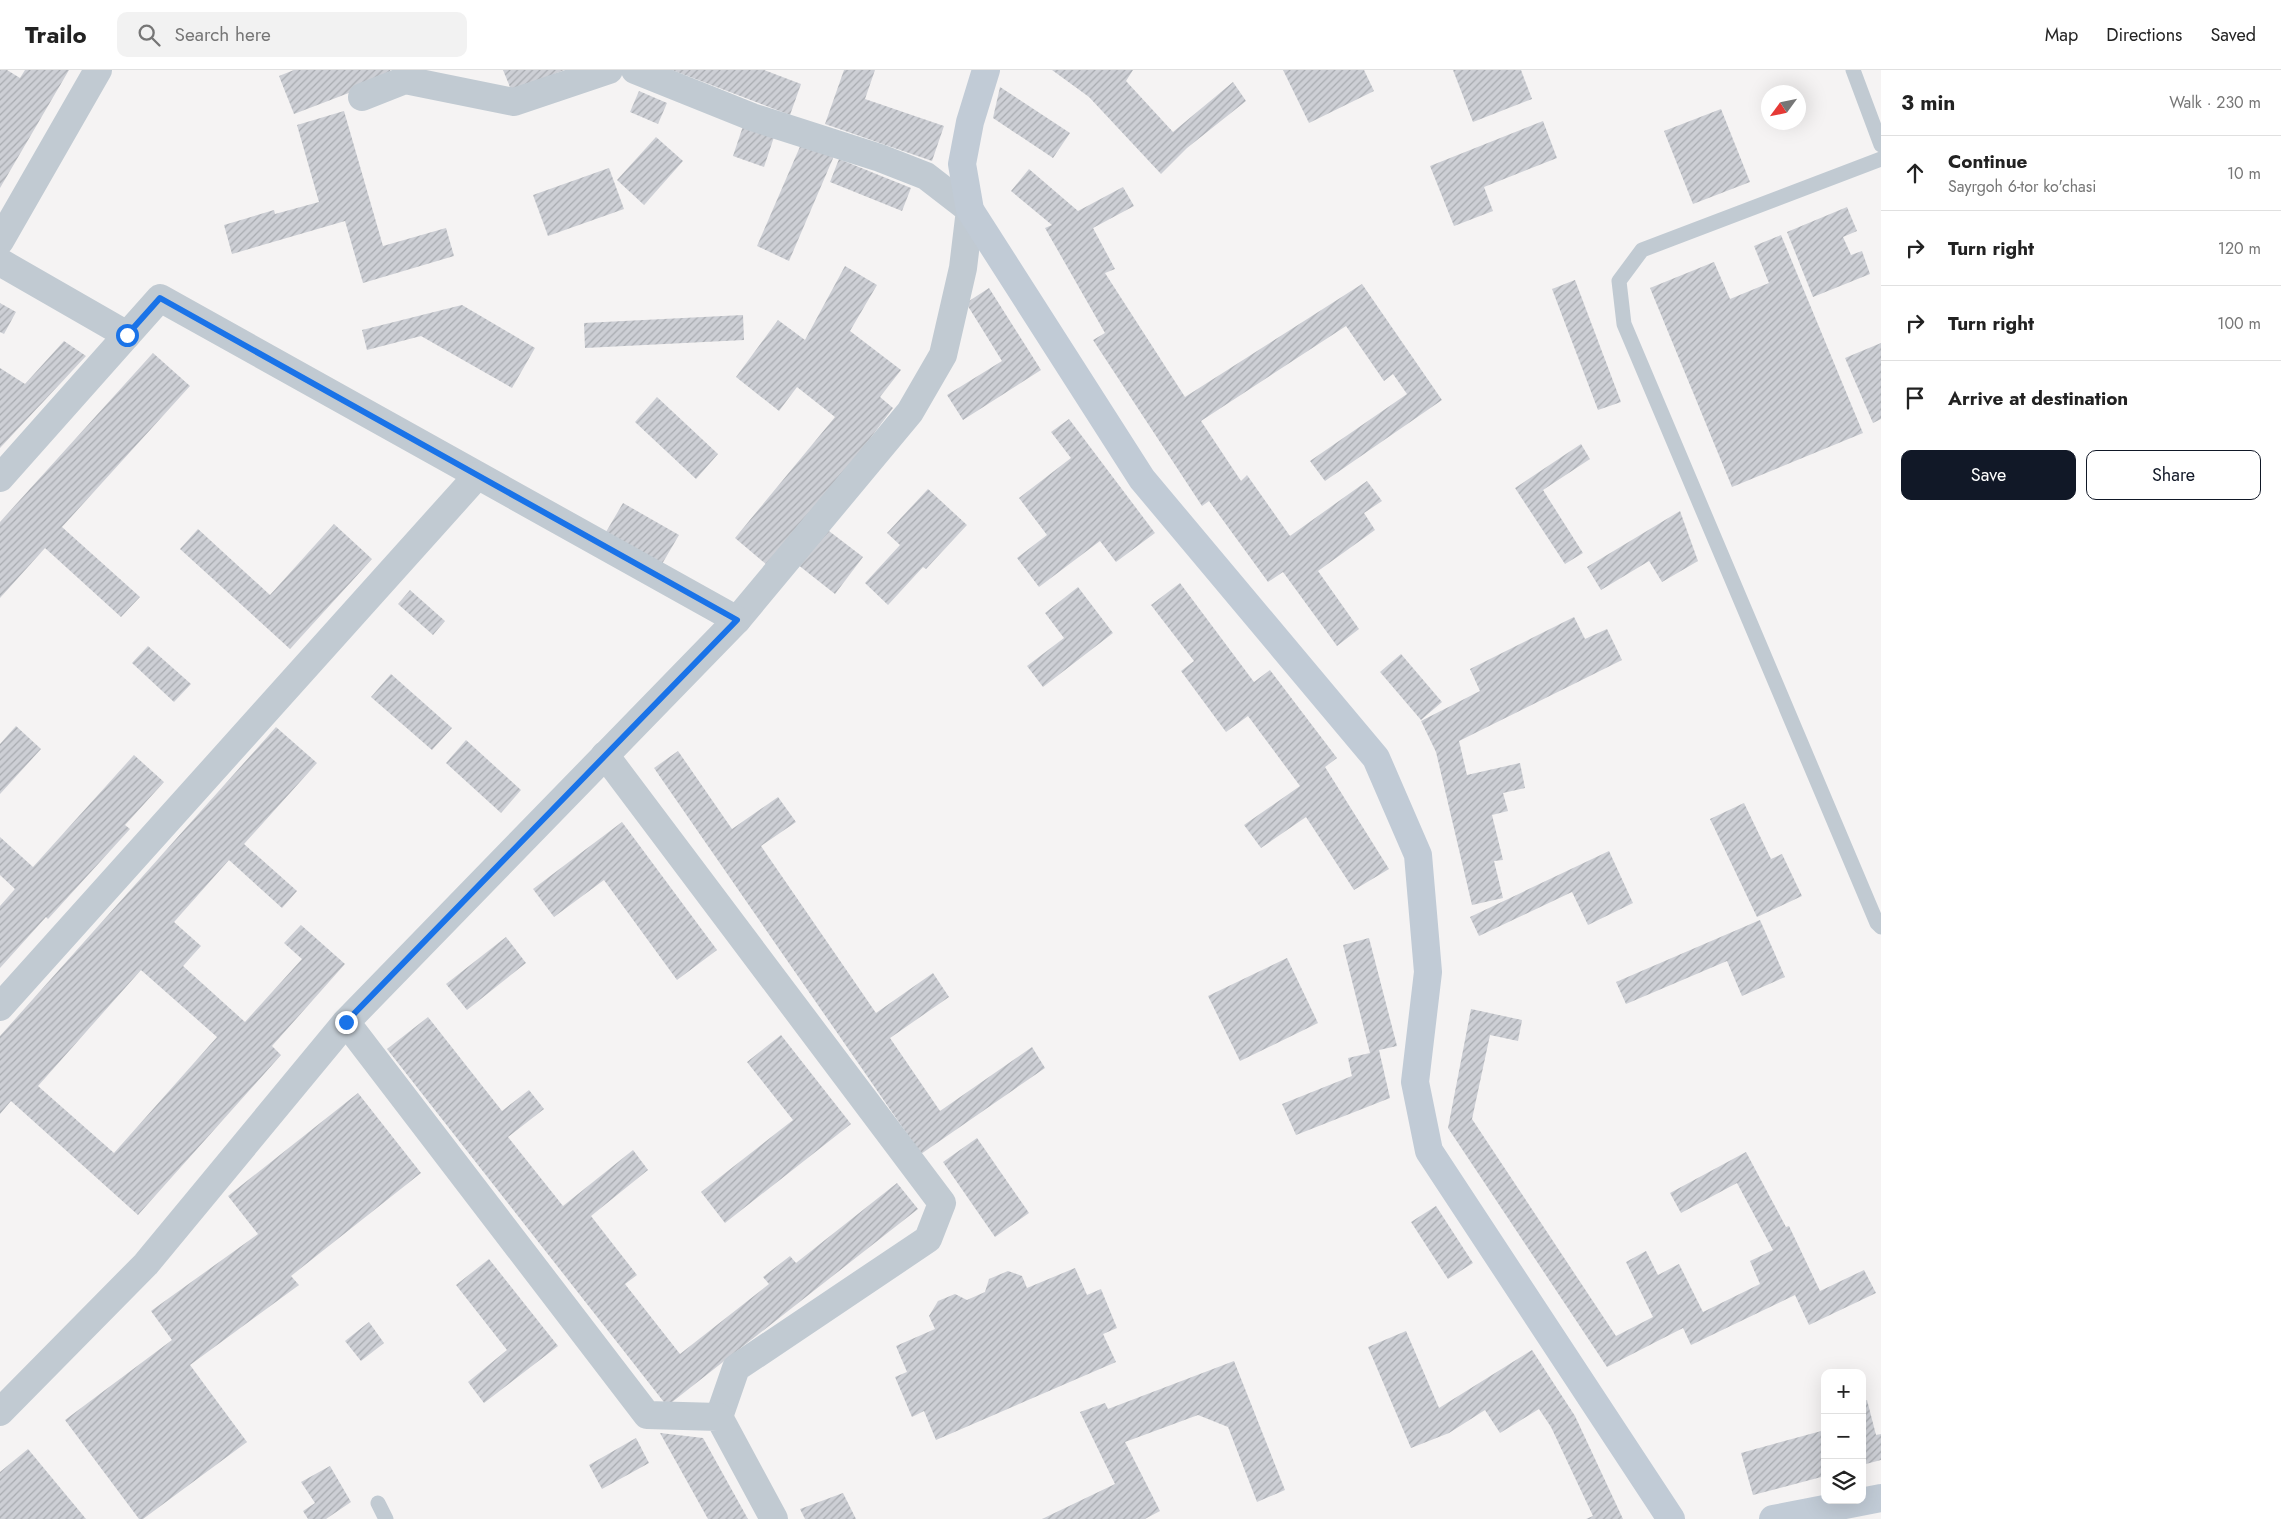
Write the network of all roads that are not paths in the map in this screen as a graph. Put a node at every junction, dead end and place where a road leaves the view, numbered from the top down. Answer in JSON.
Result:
{"nodes":[{"id":1,"x":98,"y":70,"type":"edge"},
{"id":2,"x":609,"y":70,"type":"edge"},
{"id":3,"x":635,"y":70,"type":"edge"},
{"id":4,"x":986,"y":70,"type":"edge"},
{"id":5,"x":1853,"y":70,"type":"edge"},
{"id":6,"x":362,"y":97,"type":"dead end"},
{"id":7,"x":1881,"y":145,"type":"edge"},
{"id":8,"x":1881,"y":159,"type":"edge"},
{"id":9,"x":970,"y":210,"type":"junction"},
{"id":10,"x":0,"y":241,"type":"edge"},
{"id":11,"x":0,"y":262,"type":"edge"},
{"id":12,"x":127,"y":335,"type":"junction"},
{"id":13,"x":477,"y":476,"type":"junction"},
{"id":14,"x":0,"y":478,"type":"edge"},
{"id":15,"x":737,"y":620,"type":"junction"},
{"id":16,"x":605,"y":755,"type":"junction"},
{"id":17,"x":1881,"y":927,"type":"edge"},
{"id":18,"x":0,"y":1007,"type":"edge"},
{"id":19,"x":346,"y":1022,"type":"junction"},
{"id":20,"x":0,"y":1412,"type":"edge"},
{"id":21,"x":719,"y":1418,"type":"junction"},
{"id":22,"x":1881,"y":1498,"type":"edge"},
{"id":23,"x":378,"y":1504,"type":"dead end"},
{"id":24,"x":386,"y":1519,"type":"edge"},
{"id":25,"x":774,"y":1519,"type":"edge"},
{"id":26,"x":1671,"y":1519,"type":"edge"},
{"id":27,"x":1773,"y":1519,"type":"edge"}],
"edges":[{"from":1,"to":10,"type":"street"},
{"from":2,"to":6,"type":"street"},
{"from":3,"to":9,"type":"street"},
{"from":4,"to":9,"type":"street"},
{"from":5,"to":7,"type":"lane"},
{"from":8,"to":17,"type":"lane"},
{"from":9,"to":15,"type":"street"},
{"from":9,"to":26,"type":"street"},
{"from":11,"to":12,"type":"street"},
{"from":12,"to":13,"type":"street"},
{"from":12,"to":14,"type":"street"},
{"from":13,"to":15,"type":"street"},
{"from":13,"to":18,"type":"street"},
{"from":15,"to":16,"type":"street"},
{"from":16,"to":19,"type":"street"},
{"from":16,"to":21,"type":"street"},
{"from":19,"to":20,"type":"street"},
{"from":19,"to":21,"type":"street"},
{"from":21,"to":25,"type":"street"},
{"from":22,"to":27,"type":"street"},
{"from":23,"to":24,"type":"lane"}]}
